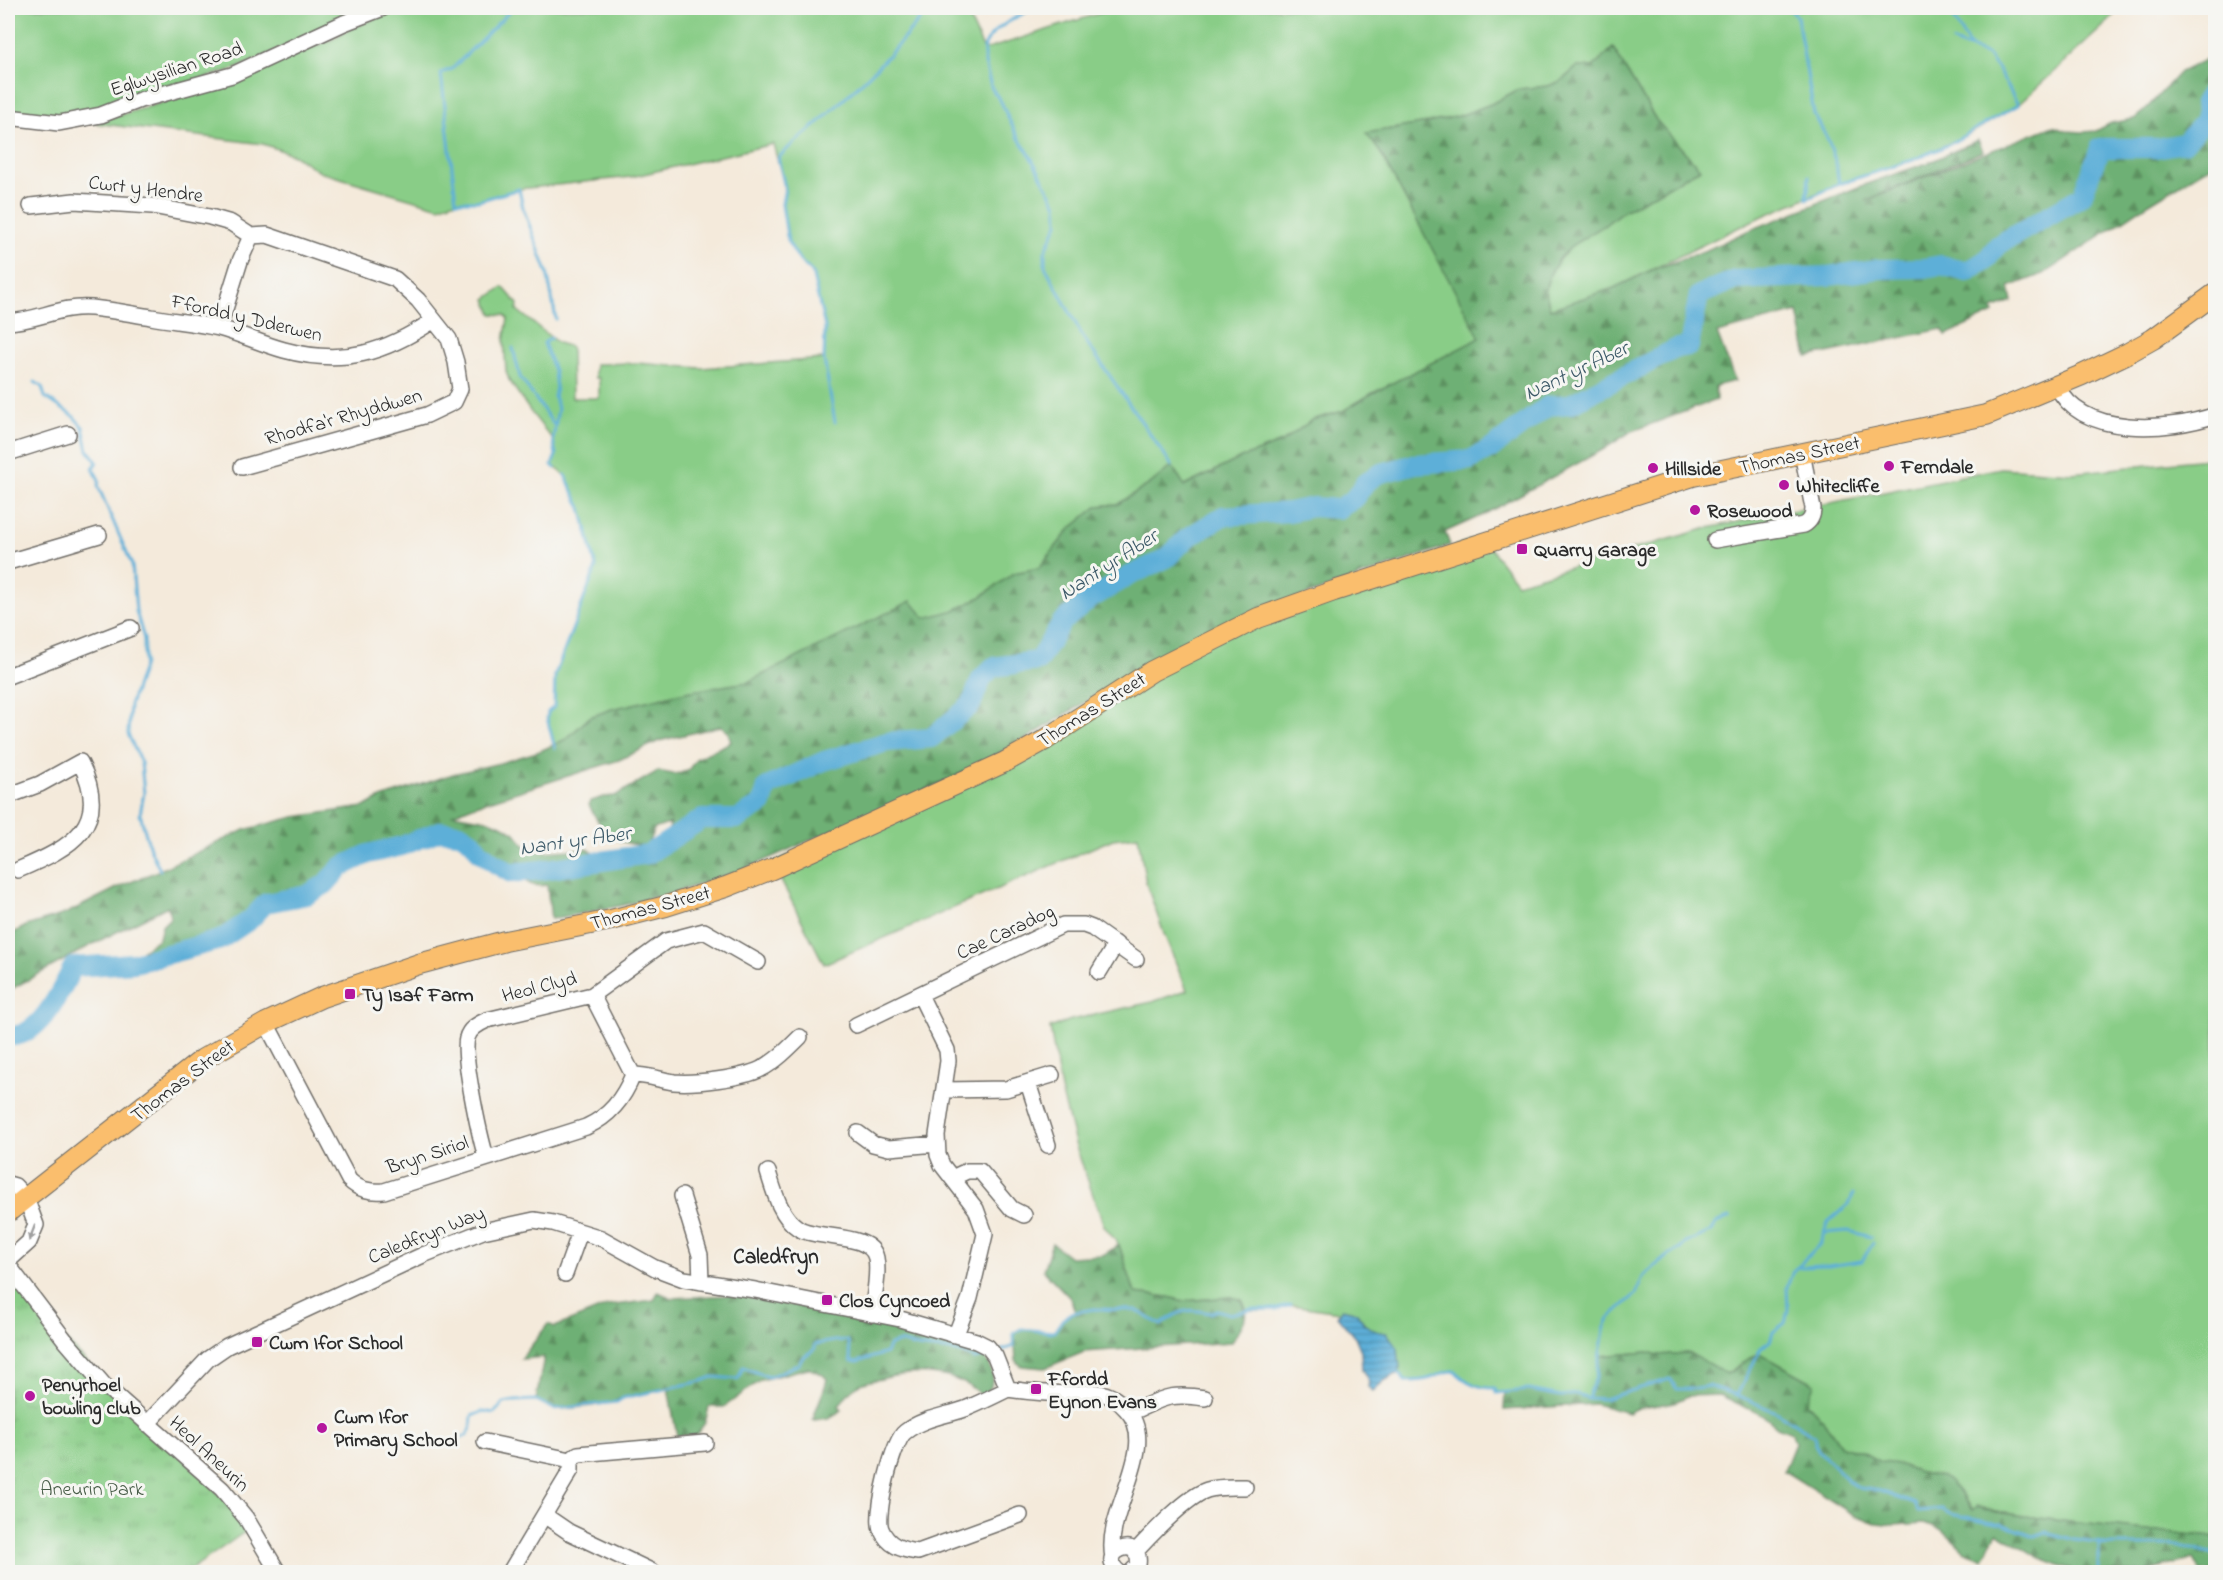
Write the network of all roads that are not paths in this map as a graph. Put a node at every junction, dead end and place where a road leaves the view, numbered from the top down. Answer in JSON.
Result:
{"nodes":[{"id":1,"x":383,"y":8,"type":"edge"},
{"id":2,"x":8,"y":117,"type":"edge"},
{"id":3,"x":31,"y":206,"type":"dead end"},
{"id":4,"x":251,"y":236,"type":"junction"},
{"id":5,"x":2216,"y":293,"type":"edge"},
{"id":6,"x":434,"y":320,"type":"junction"},
{"id":7,"x":8,"y":322,"type":"edge"},
{"id":8,"x":219,"y":328,"type":"junction"},
{"id":9,"x":2058,"y":386,"type":"junction"},
{"id":10,"x":2216,"y":416,"type":"edge"},
{"id":11,"x":68,"y":434,"type":"dead end"},
{"id":12,"x":8,"y":453,"type":"edge"},
{"id":13,"x":1802,"y":453,"type":"junction"},
{"id":14,"x":242,"y":467,"type":"dead end"},
{"id":15,"x":99,"y":535,"type":"dead end"},
{"id":16,"x":1715,"y":540,"type":"dead end"},
{"id":17,"x":8,"y":562,"type":"edge"},
{"id":18,"x":131,"y":628,"type":"dead end"},
{"id":19,"x":8,"y":676,"type":"edge"},
{"id":20,"x":8,"y":796,"type":"edge"},
{"id":21,"x":18,"y":870,"type":"dead end"},
{"id":22,"x":1116,"y":944,"type":"junction"},
{"id":23,"x":1136,"y":959,"type":"dead end"},
{"id":24,"x":759,"y":962,"type":"dead end"},
{"id":25,"x":1099,"y":972,"type":"dead end"},
{"id":26,"x":921,"y":994,"type":"junction"},
{"id":27,"x":592,"y":995,"type":"junction"},
{"id":28,"x":266,"y":1023,"type":"junction"},
{"id":29,"x":856,"y":1025,"type":"dead end"},
{"id":30,"x":800,"y":1037,"type":"dead end"},
{"id":31,"x":633,"y":1075,"type":"junction"},
{"id":32,"x":1052,"y":1075,"type":"dead end"},
{"id":33,"x":1028,"y":1083,"type":"junction"},
{"id":34,"x":945,"y":1090,"type":"junction"},
{"id":35,"x":858,"y":1133,"type":"dead end"},
{"id":36,"x":937,"y":1144,"type":"junction"},
{"id":37,"x":1048,"y":1145,"type":"dead end"},
{"id":38,"x":486,"y":1157,"type":"junction"},
{"id":39,"x":765,"y":1178,"type":"dead end"},
{"id":40,"x":952,"y":1178,"type":"junction"},
{"id":41,"x":8,"y":1185,"type":"edge"},
{"id":42,"x":682,"y":1196,"type":"dead end"},
{"id":43,"x":26,"y":1198,"type":"junction"},
{"id":44,"x":8,"y":1212,"type":"edge"},
{"id":45,"x":1024,"y":1215,"type":"dead end"},
{"id":46,"x":580,"y":1232,"type":"junction"},
{"id":47,"x":8,"y":1263,"type":"edge"},
{"id":48,"x":565,"y":1274,"type":"dead end"},
{"id":49,"x":702,"y":1282,"type":"junction"},
{"id":50,"x":872,"y":1314,"type":"junction"},
{"id":51,"x":956,"y":1335,"type":"junction"},
{"id":52,"x":1008,"y":1389,"type":"junction"},
{"id":53,"x":1205,"y":1398,"type":"dead end"},
{"id":54,"x":1130,"y":1413,"type":"junction"},
{"id":55,"x":147,"y":1424,"type":"junction"},
{"id":56,"x":485,"y":1442,"type":"dead end"},
{"id":57,"x":705,"y":1443,"type":"dead end"},
{"id":58,"x":571,"y":1460,"type":"junction"},
{"id":59,"x":1245,"y":1487,"type":"dead end"},
{"id":60,"x":544,"y":1515,"type":"junction"},
{"id":61,"x":1020,"y":1515,"type":"dead end"},
{"id":62,"x":1125,"y":1565,"type":"edge"},
{"id":63,"x":278,"y":1572,"type":"edge"},
{"id":64,"x":510,"y":1572,"type":"edge"},
{"id":65,"x":653,"y":1572,"type":"edge"}],
"edges":[{"from":1,"to":2,"type":"street","name":"Eglwysilian Road"},
{"from":3,"to":4,"type":"street","name":"Cwrt y Hendre"},
{"from":4,"to":6,"type":"street","name":"Rhodfa'r Rhyddwen"},
{"from":4,"to":8,"type":"street"},
{"from":5,"to":9,"type":"main road","name":"Thomas Street"},
{"from":6,"to":8,"type":"street","name":"Ffordd y Dderwen"},
{"from":6,"to":14,"type":"street","name":"Rhodfa'r Rhyddwen"},
{"from":7,"to":8,"type":"street","name":"Ffordd y Dderwen"},
{"from":9,"to":10,"type":"street"},
{"from":9,"to":13,"type":"main road","name":"Thomas Street"},
{"from":11,"to":12,"type":"street"},
{"from":13,"to":16,"type":"street"},
{"from":13,"to":28,"type":"main road","name":"Thomas Street"},
{"from":15,"to":17,"type":"street"},
{"from":18,"to":19,"type":"street"},
{"from":20,"to":21,"type":"street"},
{"from":22,"to":23,"type":"street","name":"Cae Caradog"},
{"from":22,"to":25,"type":"street"},
{"from":22,"to":26,"type":"street","name":"Cae Caradog"},
{"from":24,"to":27,"type":"street","name":"Heol Clyd"},
{"from":26,"to":29,"type":"street","name":"Cae Caradog"},
{"from":26,"to":34,"type":"street"},
{"from":27,"to":31,"type":"street"},
{"from":27,"to":38,"type":"street","name":"Heol Clyd"},
{"from":28,"to":38,"type":"street","name":"Bryn Siriol"},
{"from":28,"to":43,"type":"main road","name":"Thomas Street"},
{"from":30,"to":31,"type":"street"},
{"from":31,"to":38,"type":"street","name":"Bryn Siriol"},
{"from":32,"to":33,"type":"street"},
{"from":33,"to":34,"type":"street"},
{"from":33,"to":37,"type":"street"},
{"from":34,"to":36,"type":"street"},
{"from":35,"to":36,"type":"street"},
{"from":36,"to":40,"type":"street"},
{"from":39,"to":50,"type":"street"},
{"from":40,"to":45,"type":"street"},
{"from":40,"to":51,"type":"street"},
{"from":41,"to":43,"type":"street"},
{"from":42,"to":49,"type":"street"},
{"from":43,"to":44,"type":"main road","name":"Thomas Street"},
{"from":43,"to":47,"type":"street","name":"Heol Aneurin","one_way":true},
{"from":46,"to":48,"type":"street"},
{"from":46,"to":49,"type":"street","name":"Caledfryn Way"},
{"from":46,"to":55,"type":"street","name":"Caledfryn Way"},
{"from":47,"to":55,"type":"street","name":"Heol Aneurin"},
{"from":49,"to":50,"type":"street","name":"Caledfryn Way"},
{"from":50,"to":51,"type":"street","name":"Caledfryn Way"},
{"from":51,"to":52,"type":"street","name":"Caledfryn Way"},
{"from":52,"to":54,"type":"street"},
{"from":52,"to":61,"type":"street"},
{"from":53,"to":54,"type":"street"},
{"from":54,"to":62,"type":"street"},
{"from":55,"to":63,"type":"street","name":"Heol Aneurin"},
{"from":56,"to":58,"type":"street"},
{"from":57,"to":58,"type":"street"},
{"from":58,"to":60,"type":"street"},
{"from":59,"to":62,"type":"street"},
{"from":60,"to":64,"type":"street"},
{"from":60,"to":65,"type":"street"}]}
